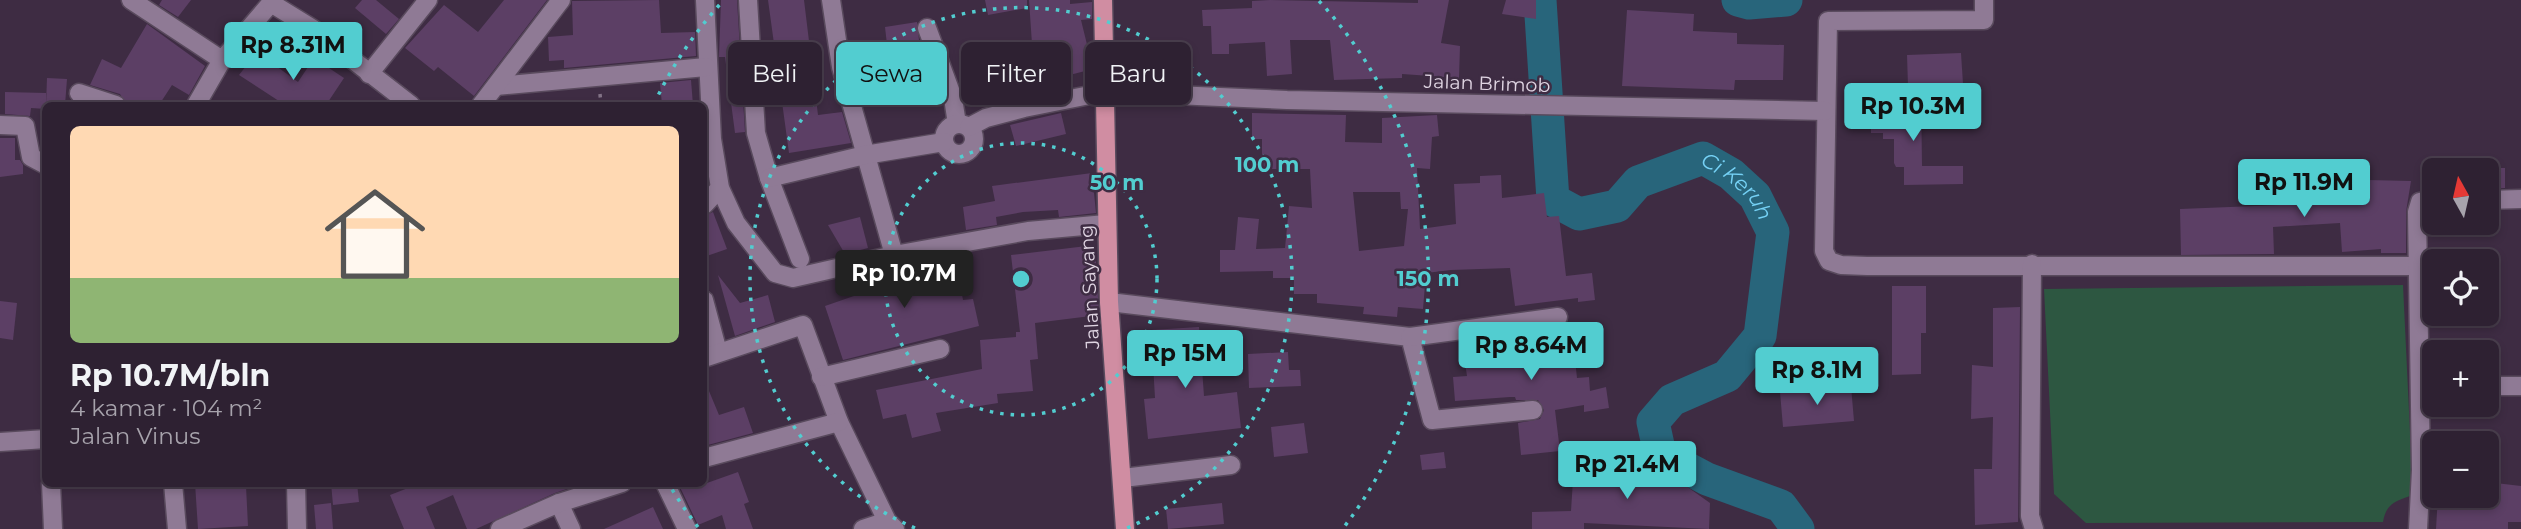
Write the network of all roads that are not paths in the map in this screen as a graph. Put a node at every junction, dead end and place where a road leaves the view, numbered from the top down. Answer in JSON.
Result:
{"nodes":[{"id":1,"x":131,"y":0,"type":"edge"},
{"id":2,"x":428,"y":0,"type":"edge"},
{"id":3,"x":561,"y":0,"type":"edge"},
{"id":4,"x":705,"y":0,"type":"edge"},
{"id":5,"x":748,"y":0,"type":"edge"},
{"id":6,"x":831,"y":0,"type":"edge"},
{"id":7,"x":1103,"y":0,"type":"edge"},
{"id":8,"x":1984,"y":0,"type":"edge"},
{"id":9,"x":272,"y":2,"type":"edge"},
{"id":10,"x":927,"y":28,"type":"dead end"},
{"id":11,"x":1104,"y":42,"type":"edge"},
{"id":12,"x":222,"y":60,"type":"junction"},
{"id":13,"x":706,"y":66,"type":"junction"},
{"id":14,"x":369,"y":74,"type":"junction"},
{"id":15,"x":496,"y":86,"type":"junction"},
{"id":16,"x":79,"y":93,"type":"dead end"},
{"id":17,"x":1085,"y":98,"type":"edge"},
{"id":18,"x":1191,"y":101,"type":"edge"},
{"id":19,"x":107,"y":102,"type":"edge"},
{"id":20,"x":199,"y":102,"type":"edge"},
{"id":21,"x":407,"y":102,"type":"edge"},
{"id":22,"x":483,"y":102,"type":"edge"},
{"id":23,"x":1105,"y":105,"type":"edge"},
{"id":24,"x":1825,"y":116,"type":"junction"},
{"id":25,"x":0,"y":125,"type":"edge"},
{"id":26,"x":963,"y":126,"type":"junction"},
{"id":27,"x":944,"y":142,"type":"junction"},
{"id":28,"x":865,"y":155,"type":"junction"},
{"id":29,"x":42,"y":163,"type":"edge"},
{"id":30,"x":769,"y":178,"type":"junction"},
{"id":31,"x":720,"y":188,"type":"junction"},
{"id":32,"x":2499,"y":200,"type":"edge"},
{"id":33,"x":2521,"y":200,"type":"edge"},
{"id":34,"x":707,"y":202,"type":"edge"},
{"id":35,"x":2422,"y":202,"type":"edge"},
{"id":36,"x":1106,"y":224,"type":"junction"},
{"id":37,"x":894,"y":255,"type":"junction"},
{"id":38,"x":800,"y":259,"type":"dead end"},
{"id":39,"x":2032,"y":264,"type":"junction"},
{"id":40,"x":2416,"y":266,"type":"junction"},
{"id":41,"x":1109,"y":302,"type":"junction"},
{"id":42,"x":1558,"y":317,"type":"dead end"},
{"id":43,"x":707,"y":328,"type":"edge"},
{"id":44,"x":1410,"y":337,"type":"junction"},
{"id":45,"x":2423,"y":340,"type":"edge"},
{"id":46,"x":940,"y":349,"type":"dead end"},
{"id":47,"x":710,"y":355,"type":"edge"},
{"id":48,"x":821,"y":377,"type":"junction"},
{"id":49,"x":2499,"y":386,"type":"edge"},
{"id":50,"x":2521,"y":386,"type":"edge"},
{"id":51,"x":1533,"y":411,"type":"dead end"},
{"id":52,"x":2425,"y":417,"type":"edge"},
{"id":53,"x":839,"y":422,"type":"junction"},
{"id":54,"x":42,"y":439,"type":"edge"},
{"id":55,"x":0,"y":442,"type":"edge"},
{"id":56,"x":707,"y":457,"type":"edge"},
{"id":57,"x":1231,"y":465,"type":"dead end"},
{"id":58,"x":1123,"y":478,"type":"junction"},
{"id":59,"x":51,"y":487,"type":"edge"},
{"id":60,"x":173,"y":487,"type":"edge"},
{"id":61,"x":296,"y":487,"type":"edge"},
{"id":62,"x":609,"y":487,"type":"edge"},
{"id":63,"x":667,"y":487,"type":"edge"},
{"id":64,"x":559,"y":503,"type":"junction"},
{"id":65,"x":891,"y":525,"type":"edge"},
{"id":66,"x":53,"y":529,"type":"edge"},
{"id":67,"x":177,"y":529,"type":"edge"},
{"id":68,"x":298,"y":529,"type":"edge"},
{"id":69,"x":500,"y":529,"type":"edge"},
{"id":70,"x":571,"y":529,"type":"edge"},
{"id":71,"x":687,"y":529,"type":"edge"},
{"id":72,"x":863,"y":529,"type":"edge"},
{"id":73,"x":1125,"y":529,"type":"edge"},
{"id":74,"x":2034,"y":529,"type":"edge"},
{"id":75,"x":2418,"y":529,"type":"edge"}],
"edges":[{"from":1,"to":12,"type":"street"},
{"from":2,"to":14,"type":"street"},
{"from":3,"to":15,"type":"street"},
{"from":4,"to":13,"type":"street"},
{"from":5,"to":30,"type":"street"},
{"from":6,"to":28,"type":"street"},
{"from":7,"to":11,"type":"main road","name":"Jalan Sayang"},
{"from":8,"to":24,"type":"street"},
{"from":9,"to":12,"type":"street"},
{"from":9,"to":14,"type":"street"},
{"from":10,"to":26,"type":"street"},
{"from":12,"to":20,"type":"street"},
{"from":13,"to":15,"type":"street"},
{"from":13,"to":31,"type":"street"},
{"from":14,"to":21,"type":"street"},
{"from":15,"to":22,"type":"street"},
{"from":16,"to":19,"type":"street"},
{"from":17,"to":26,"type":"street","name":"Jalan Brimob"},
{"from":18,"to":24,"type":"street","name":"Jalan Brimob"},
{"from":23,"to":36,"type":"main road","name":"Jalan Sayang"},
{"from":24,"to":39,"type":"street"},
{"from":25,"to":29,"type":"street"},
{"from":26,"to":27,"type":"street"},
{"from":26,"to":27,"type":"street"},
{"from":27,"to":28,"type":"street"},
{"from":28,"to":30,"type":"street"},
{"from":28,"to":37,"type":"street"},
{"from":30,"to":38,"type":"street"},
{"from":31,"to":34,"type":"street"},
{"from":31,"to":37,"type":"street"},
{"from":32,"to":33,"type":"street"},
{"from":35,"to":40,"type":"street"},
{"from":36,"to":37,"type":"street"},
{"from":36,"to":41,"type":"main road","name":"Jalan Sayang"},
{"from":39,"to":40,"type":"street"},
{"from":39,"to":74,"type":"street"},
{"from":40,"to":45,"type":"street"},
{"from":41,"to":44,"type":"street"},
{"from":41,"to":58,"type":"main road","name":"Jalan Sayang"},
{"from":42,"to":44,"type":"street"},
{"from":43,"to":47,"type":"street"},
{"from":44,"to":51,"type":"street"},
{"from":46,"to":48,"type":"street"},
{"from":47,"to":48,"type":"street"},
{"from":48,"to":53,"type":"street"},
{"from":49,"to":50,"type":"street"},
{"from":52,"to":75,"type":"street"},
{"from":53,"to":56,"type":"street"},
{"from":53,"to":65,"type":"street"},
{"from":54,"to":55,"type":"street"},
{"from":57,"to":58,"type":"street"},
{"from":58,"to":73,"type":"main road","name":"Jalan Sayang"},
{"from":59,"to":66,"type":"street"},
{"from":60,"to":67,"type":"street"},
{"from":61,"to":68,"type":"street"},
{"from":62,"to":64,"type":"street"},
{"from":63,"to":71,"type":"street"},
{"from":64,"to":69,"type":"street"},
{"from":64,"to":70,"type":"street"},
{"from":65,"to":72,"type":"street"}]}
